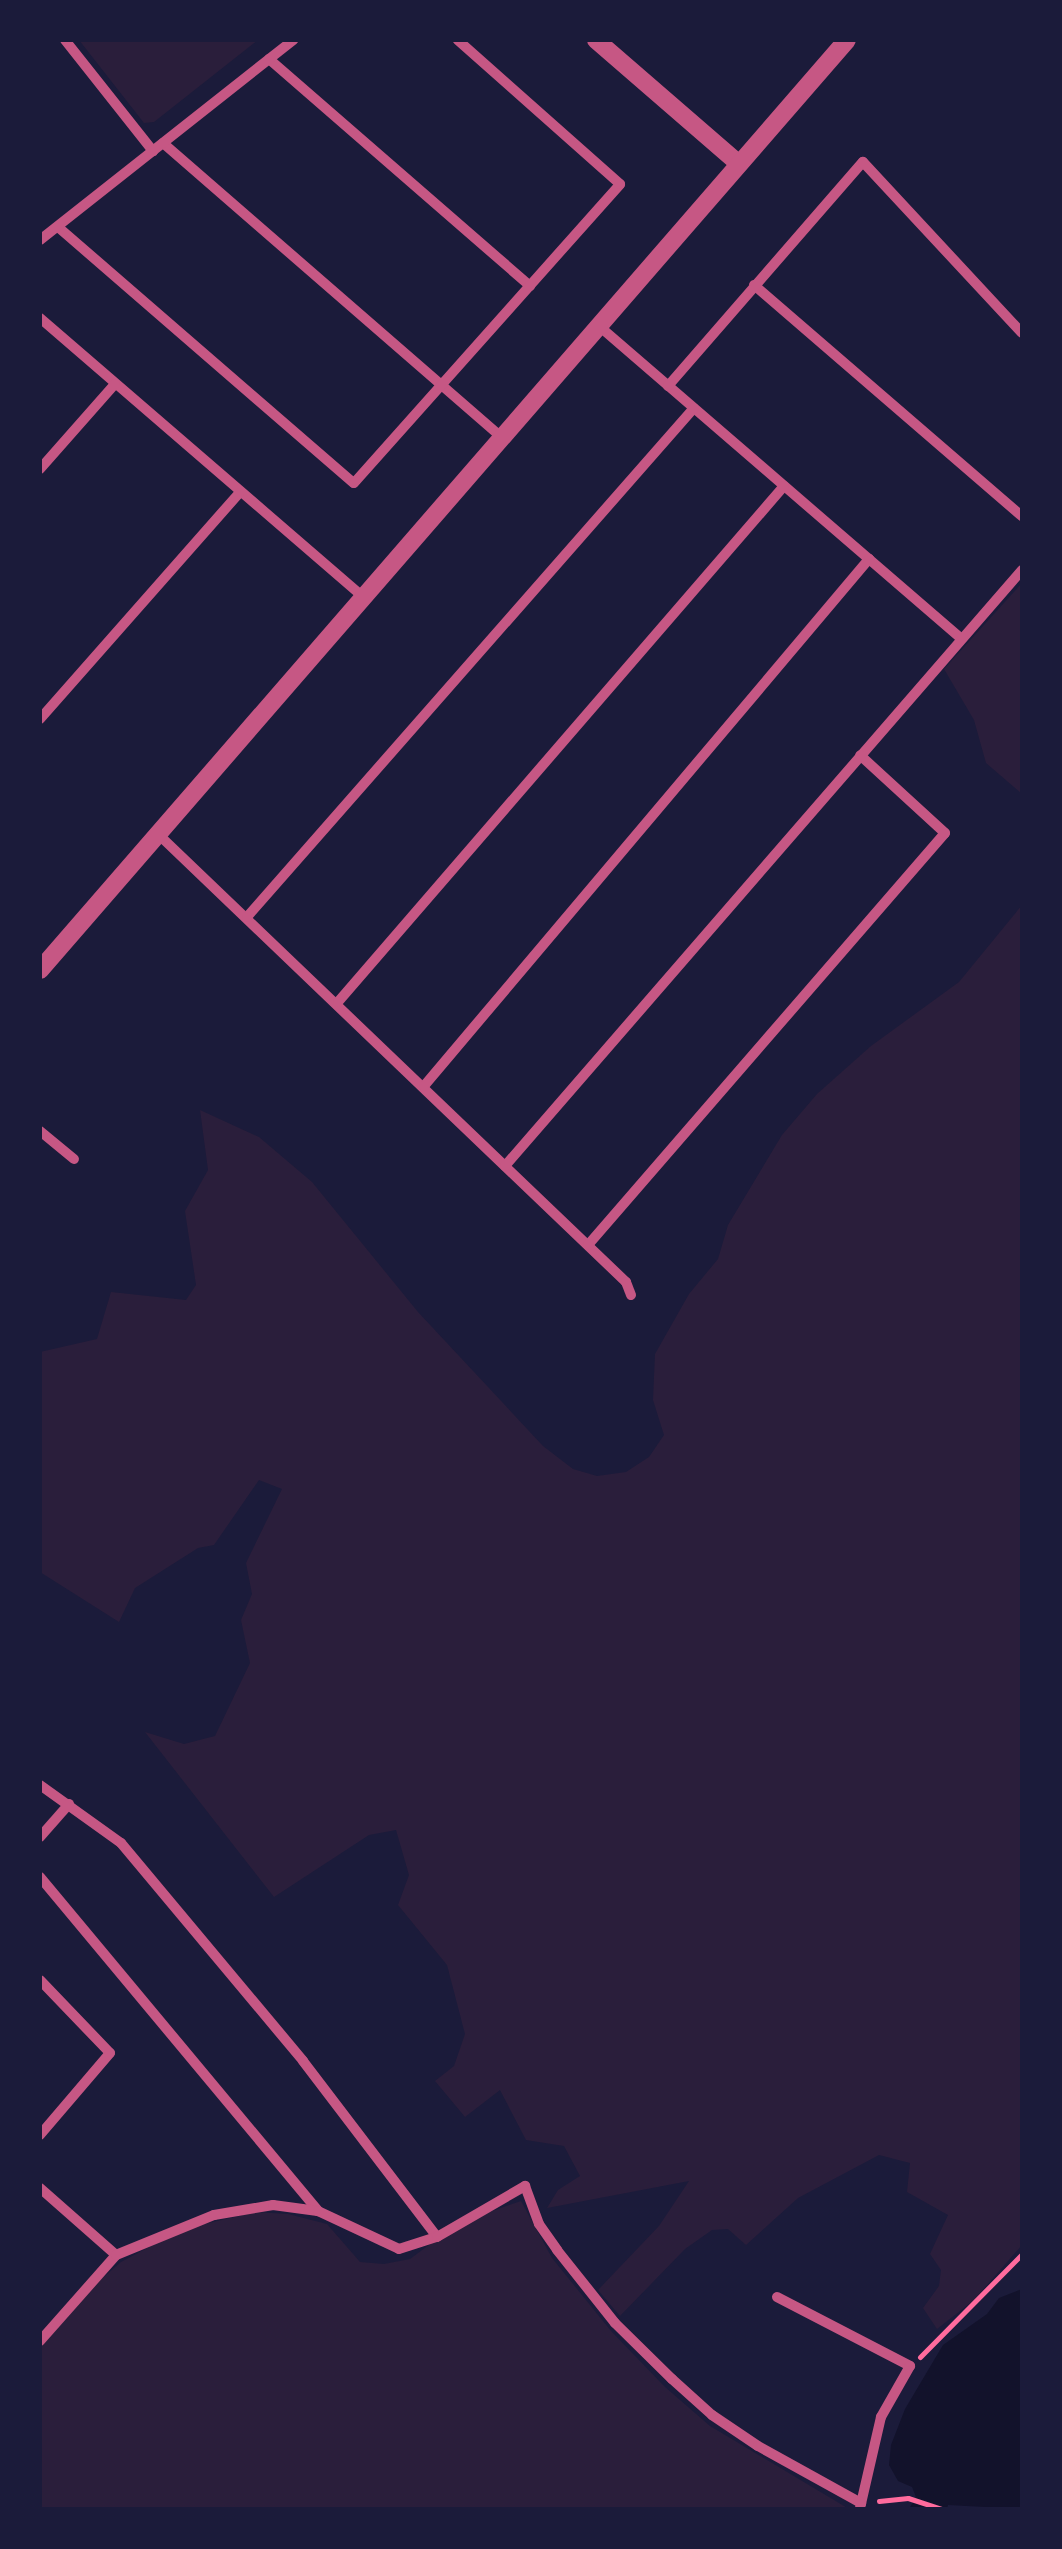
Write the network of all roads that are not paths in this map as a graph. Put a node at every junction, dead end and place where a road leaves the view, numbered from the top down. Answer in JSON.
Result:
{"nodes":[{"id":1,"x":66,"y":40,"type":"edge"},
{"id":2,"x":293,"y":40,"type":"edge"},
{"id":3,"x":458,"y":40,"type":"edge"},
{"id":4,"x":846,"y":40,"type":"edge"},
{"id":5,"x":600,"y":41,"type":"edge"},
{"id":6,"x":269,"y":59,"type":"junction"},
{"id":7,"x":163,"y":143,"type":"junction"},
{"id":8,"x":153,"y":151,"type":"junction"},
{"id":9,"x":738,"y":164,"type":"junction"},
{"id":10,"x":58,"y":226,"type":"junction"},
{"id":11,"x":40,"y":240,"type":"edge"},
{"id":12,"x":754,"y":285,"type":"junction"},
{"id":13,"x":530,"y":286,"type":"junction"},
{"id":14,"x":40,"y":318,"type":"edge"},
{"id":15,"x":599,"y":326,"type":"junction"},
{"id":16,"x":1022,"y":333,"type":"edge"},
{"id":17,"x":115,"y":384,"type":"junction"},
{"id":18,"x":440,"y":386,"type":"junction"},
{"id":19,"x":668,"y":386,"type":"junction"},
{"id":20,"x":694,"y":408,"type":"junction"},
{"id":21,"x":502,"y":438,"type":"junction"},
{"id":22,"x":40,"y":470,"type":"edge"},
{"id":23,"x":784,"y":486,"type":"junction"},
{"id":24,"x":239,"y":493,"type":"junction"},
{"id":25,"x":1022,"y":516,"type":"edge"},
{"id":26,"x":869,"y":559,"type":"junction"},
{"id":27,"x":1022,"y":570,"type":"edge"},
{"id":28,"x":362,"y":597,"type":"junction"},
{"id":29,"x":961,"y":638,"type":"junction"},
{"id":30,"x":40,"y":720,"type":"edge"},
{"id":31,"x":860,"y":755,"type":"junction"},
{"id":32,"x":158,"y":834,"type":"junction"},
{"id":33,"x":247,"y":917,"type":"junction"},
{"id":34,"x":40,"y":970,"type":"edge"},
{"id":35,"x":338,"y":1002,"type":"junction"},
{"id":36,"x":424,"y":1086,"type":"junction"},
{"id":37,"x":40,"y":1131,"type":"edge"},
{"id":38,"x":74,"y":1159,"type":"dead end"},
{"id":39,"x":505,"y":1166,"type":"junction"},
{"id":40,"x":588,"y":1246,"type":"junction"},
{"id":41,"x":632,"y":1295,"type":"dead end"},
{"id":42,"x":40,"y":1786,"type":"edge"},
{"id":43,"x":69,"y":1804,"type":"junction"},
{"id":44,"x":40,"y":1837,"type":"edge"},
{"id":45,"x":40,"y":1877,"type":"edge"},
{"id":46,"x":40,"y":1980,"type":"edge"},
{"id":47,"x":40,"y":2135,"type":"edge"},
{"id":48,"x":40,"y":2188,"type":"edge"},
{"id":49,"x":318,"y":2211,"type":"junction"},
{"id":50,"x":437,"y":2236,"type":"junction"},
{"id":51,"x":116,"y":2255,"type":"junction"},
{"id":52,"x":777,"y":2297,"type":"dead end"},
{"id":53,"x":40,"y":2340,"type":"edge"},
{"id":54,"x":861,"y":2506,"type":"edge"}],
"edges":[{"from":1,"to":8,"type":"street"},
{"from":2,"to":6,"type":"street"},
{"from":3,"to":13,"type":"street"},
{"from":4,"to":9,"type":"street"},
{"from":5,"to":9,"type":"street"},
{"from":6,"to":7,"type":"street"},
{"from":6,"to":13,"type":"street"},
{"from":7,"to":8,"type":"street"},
{"from":7,"to":18,"type":"street"},
{"from":8,"to":10,"type":"street"},
{"from":9,"to":15,"type":"street"},
{"from":10,"to":11,"type":"street"},
{"from":10,"to":18,"type":"street"},
{"from":12,"to":16,"type":"street"},
{"from":12,"to":19,"type":"street"},
{"from":12,"to":25,"type":"street"},
{"from":13,"to":18,"type":"street"},
{"from":14,"to":17,"type":"street"},
{"from":15,"to":19,"type":"street"},
{"from":15,"to":21,"type":"street"},
{"from":17,"to":22,"type":"street"},
{"from":17,"to":24,"type":"street"},
{"from":18,"to":21,"type":"street"},
{"from":19,"to":20,"type":"street"},
{"from":20,"to":23,"type":"street"},
{"from":20,"to":33,"type":"street"},
{"from":21,"to":28,"type":"street"},
{"from":23,"to":26,"type":"street"},
{"from":23,"to":35,"type":"street"},
{"from":24,"to":28,"type":"street"},
{"from":24,"to":30,"type":"street"},
{"from":26,"to":29,"type":"street"},
{"from":26,"to":36,"type":"street"},
{"from":27,"to":29,"type":"street"},
{"from":28,"to":32,"type":"street"},
{"from":29,"to":31,"type":"street"},
{"from":31,"to":39,"type":"street"},
{"from":31,"to":40,"type":"street"},
{"from":32,"to":33,"type":"street"},
{"from":32,"to":34,"type":"street"},
{"from":33,"to":35,"type":"street"},
{"from":35,"to":36,"type":"street"},
{"from":36,"to":39,"type":"street"},
{"from":37,"to":38,"type":"street"},
{"from":39,"to":40,"type":"street"},
{"from":40,"to":41,"type":"street"},
{"from":42,"to":43,"type":"street"},
{"from":43,"to":44,"type":"street"},
{"from":43,"to":50,"type":"street"},
{"from":45,"to":49,"type":"street"},
{"from":46,"to":47,"type":"street"},
{"from":48,"to":51,"type":"street"},
{"from":49,"to":50,"type":"street"},
{"from":49,"to":51,"type":"street"},
{"from":50,"to":54,"type":"street"},
{"from":51,"to":53,"type":"street"},
{"from":52,"to":54,"type":"street"}]}
